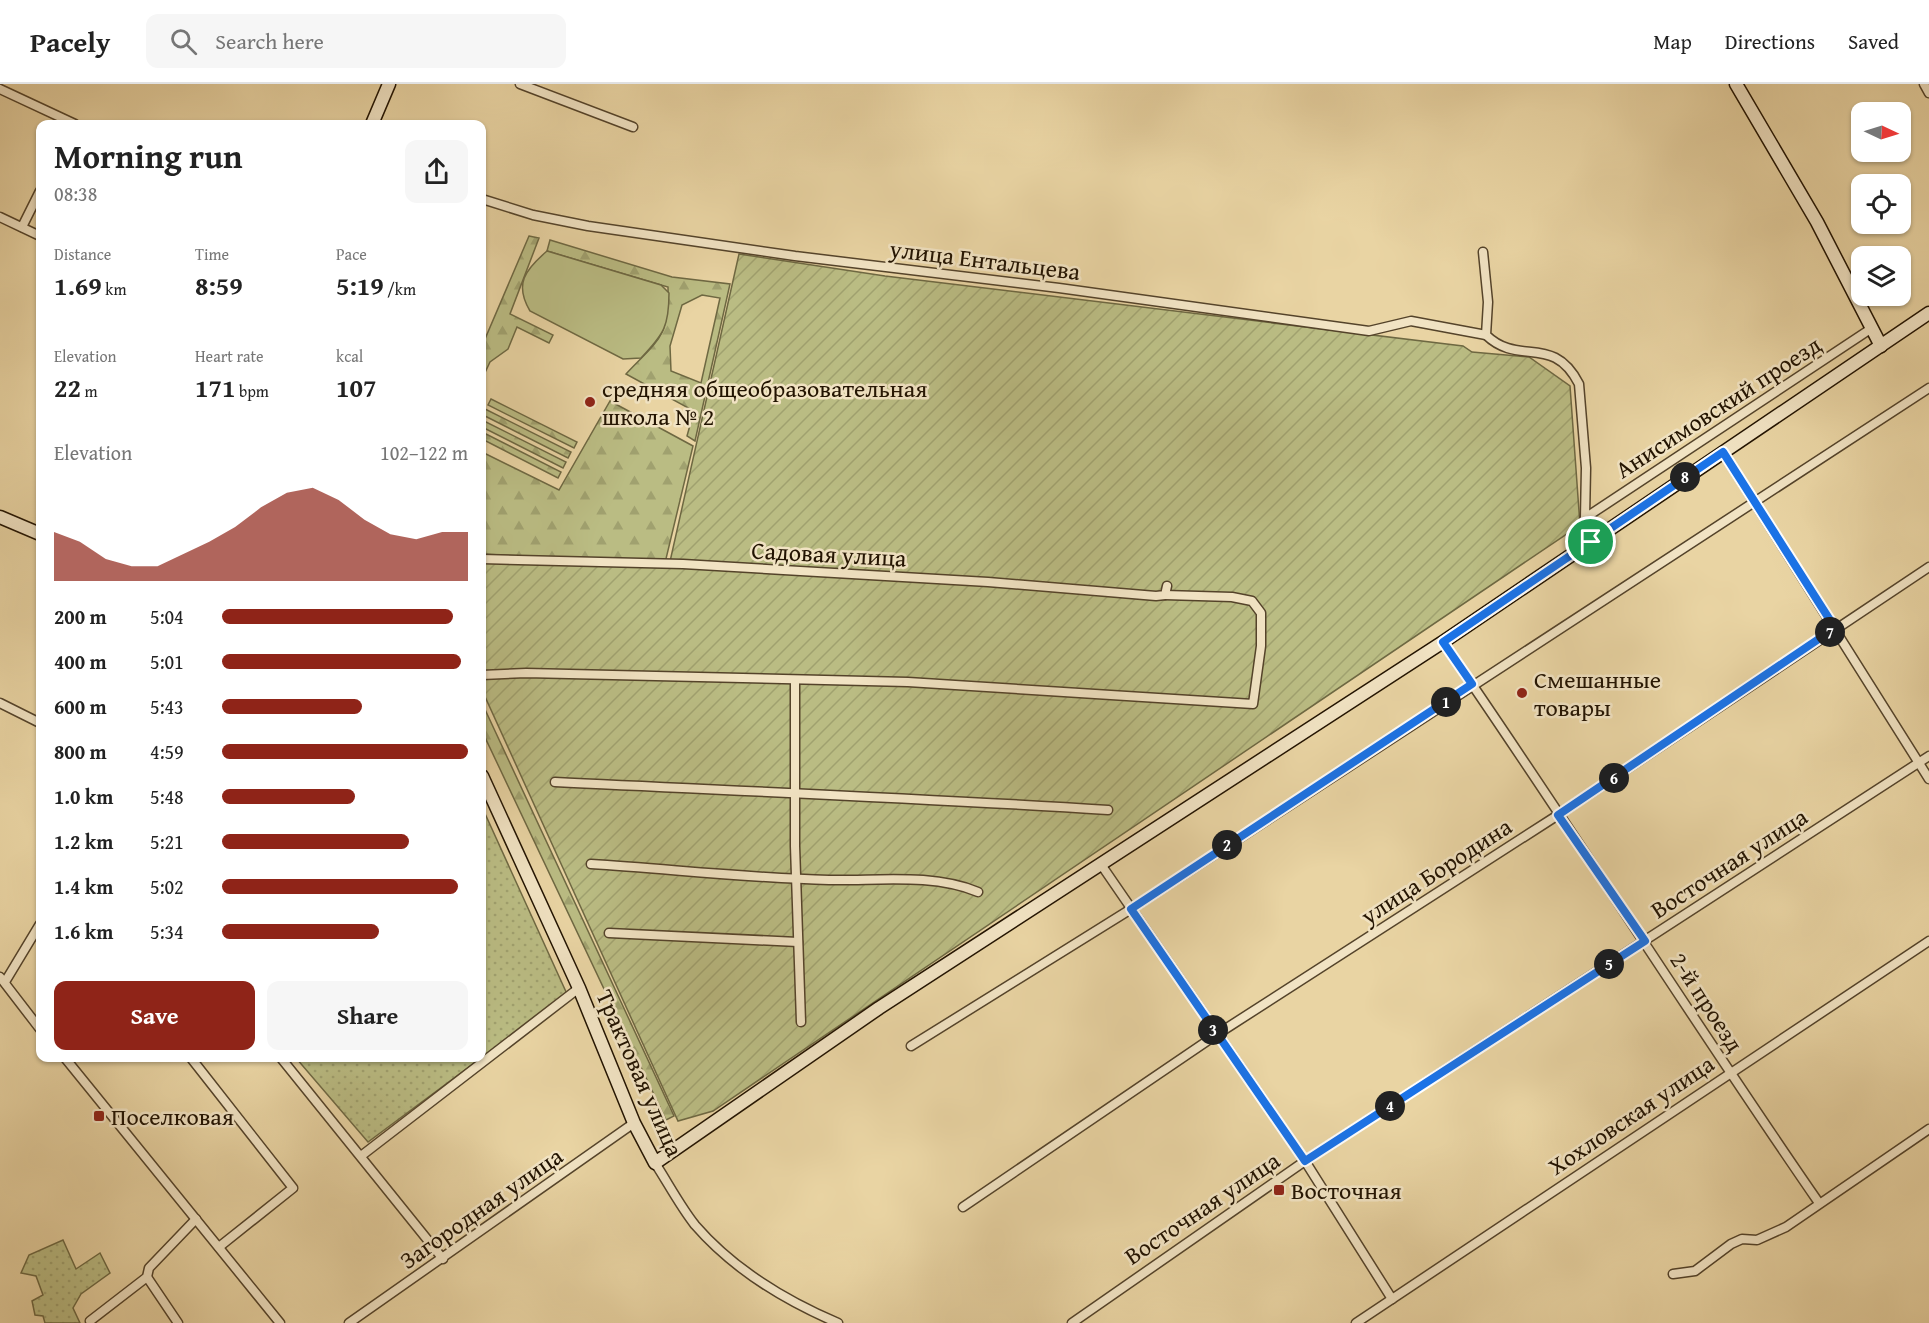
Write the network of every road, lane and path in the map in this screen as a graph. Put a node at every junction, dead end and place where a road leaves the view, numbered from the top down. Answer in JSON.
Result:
{"nodes":[{"id":1,"x":389,"y":84,"type":"edge"},
{"id":2,"x":520,"y":84,"type":"edge"},
{"id":3,"x":1736,"y":84,"type":"edge"},
{"id":4,"x":1924,"y":84,"type":"edge"},
{"id":5,"x":0,"y":90,"type":"edge"},
{"id":6,"x":1929,"y":93,"type":"edge"},
{"id":7,"x":66,"y":120,"type":"edge"},
{"id":8,"x":374,"y":120,"type":"edge"},
{"id":9,"x":633,"y":127,"type":"dead end"},
{"id":10,"x":36,"y":199,"type":"edge"},
{"id":11,"x":486,"y":200,"type":"edge"},
{"id":12,"x":0,"y":217,"type":"edge"},
{"id":13,"x":22,"y":227,"type":"junction"},
{"id":14,"x":36,"y":234,"type":"edge"},
{"id":15,"x":1483,"y":252,"type":"dead end"},
{"id":16,"x":1929,"y":313,"type":"edge"},
{"id":17,"x":1872,"y":328,"type":"junction"},
{"id":18,"x":1486,"y":335,"type":"junction"},
{"id":19,"x":1881,"y":346,"type":"junction"},
{"id":20,"x":1929,"y":388,"type":"edge"},
{"id":21,"x":1723,"y":452,"type":"junction"},
{"id":22,"x":1754,"y":501,"type":"junction"},
{"id":23,"x":0,"y":517,"type":"edge"},
{"id":24,"x":1585,"y":518,"type":"junction"},
{"id":25,"x":36,"y":532,"type":"edge"},
{"id":26,"x":1591,"y":542,"type":"junction"},
{"id":27,"x":486,"y":559,"type":"edge"},
{"id":28,"x":1929,"y":567,"type":"edge"},
{"id":29,"x":1167,"y":586,"type":"dead end"},
{"id":30,"x":1165,"y":596,"type":"junction"},
{"id":31,"x":1835,"y":628,"type":"junction"},
{"id":32,"x":1443,"y":642,"type":"junction"},
{"id":33,"x":486,"y":675,"type":"edge"},
{"id":34,"x":795,"y":680,"type":"junction"},
{"id":35,"x":1472,"y":684,"type":"junction"},
{"id":36,"x":0,"y":704,"type":"edge"},
{"id":37,"x":36,"y":721,"type":"edge"},
{"id":38,"x":1929,"y":756,"type":"edge"},
{"id":39,"x":1919,"y":763,"type":"junction"},
{"id":40,"x":1929,"y":778,"type":"edge"},
{"id":41,"x":555,"y":782,"type":"dead end"},
{"id":42,"x":486,"y":785,"type":"edge"},
{"id":43,"x":794,"y":794,"type":"junction"},
{"id":44,"x":1107,"y":810,"type":"dead end"},
{"id":45,"x":1558,"y":815,"type":"junction"},
{"id":46,"x":591,"y":864,"type":"dead end"},
{"id":47,"x":1100,"y":864,"type":"junction"},
{"id":48,"x":796,"y":878,"type":"junction"},
{"id":49,"x":978,"y":892,"type":"dead end"},
{"id":50,"x":1131,"y":909,"type":"junction"},
{"id":51,"x":36,"y":930,"type":"edge"},
{"id":52,"x":609,"y":933,"type":"dead end"},
{"id":53,"x":1645,"y":941,"type":"junction"},
{"id":54,"x":1929,"y":941,"type":"edge"},
{"id":55,"x":798,"y":942,"type":"junction"},
{"id":56,"x":3,"y":980,"type":"edge"},
{"id":57,"x":579,"y":988,"type":"junction"},
{"id":58,"x":801,"y":1023,"type":"dead end"},
{"id":59,"x":36,"y":1024,"type":"edge"},
{"id":60,"x":1216,"y":1035,"type":"junction"},
{"id":61,"x":911,"y":1046,"type":"dead end"},
{"id":62,"x":486,"y":1060,"type":"edge"},
{"id":63,"x":71,"y":1062,"type":"edge"},
{"id":64,"x":194,"y":1062,"type":"edge"},
{"id":65,"x":284,"y":1062,"type":"edge"},
{"id":66,"x":483,"y":1062,"type":"edge"},
{"id":67,"x":1729,"y":1073,"type":"junction"},
{"id":68,"x":634,"y":1123,"type":"junction"},
{"id":69,"x":1929,"y":1129,"type":"edge"},
{"id":70,"x":362,"y":1156,"type":"junction"},
{"id":71,"x":1305,"y":1161,"type":"junction"},
{"id":72,"x":656,"y":1163,"type":"junction"},
{"id":73,"x":1819,"y":1203,"type":"junction"},
{"id":74,"x":963,"y":1207,"type":"dead end"},
{"id":75,"x":195,"y":1218,"type":"junction"},
{"id":76,"x":219,"y":1248,"type":"junction"},
{"id":77,"x":443,"y":1259,"type":"junction"},
{"id":78,"x":1673,"y":1274,"type":"dead end"},
{"id":79,"x":147,"y":1277,"type":"junction"},
{"id":80,"x":1392,"y":1299,"type":"junction"},
{"id":81,"x":90,"y":1322,"type":"dead end"},
{"id":82,"x":177,"y":1323,"type":"edge"},
{"id":83,"x":280,"y":1323,"type":"edge"},
{"id":84,"x":349,"y":1323,"type":"edge"},
{"id":85,"x":838,"y":1323,"type":"edge"},
{"id":86,"x":1072,"y":1323,"type":"edge"},
{"id":87,"x":1356,"y":1323,"type":"edge"}],
"edges":[{"from":1,"to":8,"type":"street"},
{"from":2,"to":9,"type":"street"},
{"from":3,"to":17,"type":"street"},
{"from":4,"to":6,"type":"street"},
{"from":5,"to":7,"type":"street"},
{"from":10,"to":13,"type":"street"},
{"from":11,"to":18,"type":"street","name":"улица Ентальцева"},
{"from":12,"to":13,"type":"street"},
{"from":13,"to":14,"type":"street"},
{"from":15,"to":18,"type":"street"},
{"from":16,"to":19,"type":"street"},
{"from":17,"to":19,"type":"street"},
{"from":17,"to":24,"type":"street","name":"Анисимовский проезд"},
{"from":18,"to":24,"type":"street"},
{"from":19,"to":21,"type":"street"},
{"from":20,"to":22,"type":"street"},
{"from":21,"to":22,"type":"street"},
{"from":21,"to":26,"type":"street"},
{"from":22,"to":31,"type":"street"},
{"from":22,"to":35,"type":"street"},
{"from":23,"to":25,"type":"street"},
{"from":24,"to":26,"type":"street"},
{"from":26,"to":32,"type":"street"},
{"from":27,"to":30,"type":"street","name":"Садовая улица"},
{"from":28,"to":31,"type":"street","name":"улица Бородина"},
{"from":29,"to":30,"type":"street"},
{"from":30,"to":34,"type":"street","name":"Садовая улица"},
{"from":31,"to":39,"type":"street"},
{"from":31,"to":45,"type":"street","name":"улица Бородина"},
{"from":32,"to":35,"type":"street","name":"2-й проезд"},
{"from":32,"to":47,"type":"street"},
{"from":33,"to":34,"type":"street"},
{"from":34,"to":43,"type":"street"},
{"from":35,"to":45,"type":"street","name":"2-й проезд"},
{"from":35,"to":50,"type":"street"},
{"from":36,"to":37,"type":"street"},
{"from":38,"to":39,"type":"street","name":"Восточная улица"},
{"from":39,"to":40,"type":"street"},
{"from":39,"to":53,"type":"street","name":"Восточная улица"},
{"from":41,"to":43,"type":"street"},
{"from":42,"to":57,"type":"street","name":"Трактовая улица"},
{"from":43,"to":44,"type":"street"},
{"from":43,"to":48,"type":"street"},
{"from":45,"to":53,"type":"street","name":"2-й проезд"},
{"from":45,"to":60,"type":"street","name":"улица Бородина"},
{"from":46,"to":48,"type":"street"},
{"from":47,"to":50,"type":"street"},
{"from":47,"to":72,"type":"street"},
{"from":48,"to":49,"type":"street"},
{"from":48,"to":55,"type":"street"},
{"from":50,"to":60,"type":"street"},
{"from":50,"to":61,"type":"street"},
{"from":51,"to":56,"type":"street"},
{"from":52,"to":55,"type":"street"},
{"from":53,"to":67,"type":"street","name":"2-й проезд"},
{"from":53,"to":71,"type":"street","name":"Восточная улица"},
{"from":54,"to":67,"type":"street","name":"Хохловская улица"},
{"from":55,"to":58,"type":"street"},
{"from":56,"to":59,"type":"street"},
{"from":57,"to":62,"type":"street"},
{"from":57,"to":68,"type":"street","name":"Трактовая улица"},
{"from":60,"to":71,"type":"street"},
{"from":60,"to":74,"type":"street","name":"улица Бородина"},
{"from":63,"to":75,"type":"street"},
{"from":64,"to":76,"type":"street"},
{"from":65,"to":70,"type":"street"},
{"from":66,"to":70,"type":"street"},
{"from":67,"to":73,"type":"street","name":"2-й проезд"},
{"from":67,"to":80,"type":"street","name":"Хохловская улица"},
{"from":68,"to":72,"type":"street","name":"Трактовая улица"},
{"from":68,"to":77,"type":"street","name":"Загородная улица"},
{"from":69,"to":73,"type":"street"},
{"from":70,"to":77,"type":"street"},
{"from":71,"to":80,"type":"street"},
{"from":71,"to":86,"type":"street","name":"Восточная улица"},
{"from":72,"to":85,"type":"street","name":"Трактовая улица"},
{"from":73,"to":78,"type":"street"},
{"from":75,"to":76,"type":"street"},
{"from":75,"to":79,"type":"street"},
{"from":76,"to":83,"type":"street"},
{"from":77,"to":84,"type":"street","name":"Загородная улица"},
{"from":79,"to":81,"type":"street"},
{"from":79,"to":82,"type":"street"},
{"from":80,"to":87,"type":"street","name":"Хохловская улица"}]}
